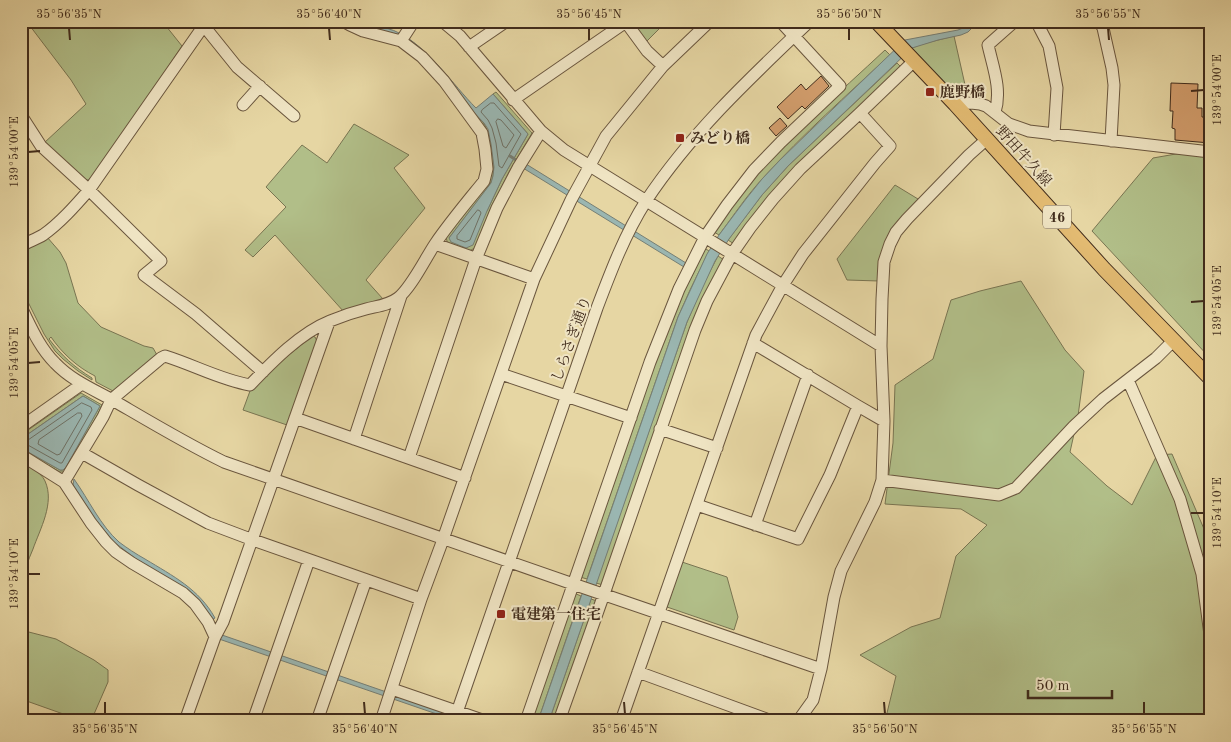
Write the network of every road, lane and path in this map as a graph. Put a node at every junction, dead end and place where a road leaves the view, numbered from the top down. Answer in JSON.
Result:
{"nodes":[{"id":1,"x":343,"y":21,"type":"edge"},
{"id":2,"x":414,"y":21,"type":"edge"},
{"id":3,"x":442,"y":21,"type":"edge"},
{"id":4,"x":507,"y":21,"type":"edge"},
{"id":5,"x":710,"y":21,"type":"edge"},
{"id":6,"x":780,"y":21,"type":"edge"},
{"id":7,"x":810,"y":21,"type":"edge"},
{"id":8,"x":876,"y":21,"type":"edge"},
{"id":9,"x":1015,"y":21,"type":"edge"},
{"id":10,"x":1036,"y":21,"type":"edge"},
{"id":11,"x":1100,"y":21,"type":"edge"},
{"id":12,"x":625,"y":22,"type":"edge"},
{"id":13,"x":206,"y":24,"type":"edge"},
{"id":14,"x":794,"y":36,"type":"junction"},
{"id":15,"x":401,"y":41,"type":"junction"},
{"id":16,"x":469,"y":48,"type":"junction"},
{"id":17,"x":907,"y":53,"type":"junction"},
{"id":18,"x":663,"y":66,"type":"junction"},
{"id":19,"x":260,"y":86,"type":"junction"},
{"id":20,"x":513,"y":100,"type":"junction"},
{"id":21,"x":955,"y":104,"type":"junction"},
{"id":22,"x":243,"y":105,"type":"dead end"},
{"id":23,"x":995,"y":112,"type":"junction"},
{"id":24,"x":860,"y":113,"type":"junction"},
{"id":25,"x":21,"y":115,"type":"edge"},
{"id":26,"x":294,"y":116,"type":"dead end"},
{"id":27,"x":541,"y":131,"type":"junction"},
{"id":28,"x":1054,"y":135,"type":"junction"},
{"id":29,"x":987,"y":139,"type":"junction"},
{"id":30,"x":1111,"y":141,"type":"junction"},
{"id":31,"x":1210,"y":152,"type":"edge"},
{"id":32,"x":589,"y":166,"type":"junction"},
{"id":33,"x":89,"y":190,"type":"junction"},
{"id":34,"x":646,"y":201,"type":"junction"},
{"id":35,"x":707,"y":238,"type":"junction"},
{"id":36,"x":435,"y":244,"type":"junction"},
{"id":37,"x":21,"y":246,"type":"edge"},
{"id":38,"x":731,"y":253,"type":"junction"},
{"id":39,"x":476,"y":260,"type":"junction"},
{"id":40,"x":534,"y":279,"type":"junction"},
{"id":41,"x":783,"y":285,"type":"junction"},
{"id":42,"x":401,"y":296,"type":"junction"},
{"id":43,"x":21,"y":307,"type":"edge"},
{"id":44,"x":329,"y":322,"type":"junction"},
{"id":45,"x":1173,"y":341,"type":"junction"},
{"id":46,"x":753,"y":344,"type":"junction"},
{"id":47,"x":882,"y":346,"type":"junction"},
{"id":48,"x":263,"y":372,"type":"junction"},
{"id":49,"x":501,"y":374,"type":"junction"},
{"id":50,"x":808,"y":375,"type":"junction"},
{"id":51,"x":1210,"y":378,"type":"edge"},
{"id":52,"x":1128,"y":380,"type":"junction"},
{"id":53,"x":82,"y":384,"type":"junction"},
{"id":54,"x":566,"y":396,"type":"junction"},
{"id":55,"x":111,"y":400,"type":"junction"},
{"id":56,"x":858,"y":406,"type":"junction"},
{"id":57,"x":295,"y":418,"type":"junction"},
{"id":58,"x":631,"y":418,"type":"junction"},
{"id":59,"x":884,"y":421,"type":"junction"},
{"id":60,"x":21,"y":427,"type":"edge"},
{"id":61,"x":660,"y":429,"type":"junction"},
{"id":62,"x":354,"y":439,"type":"junction"},
{"id":63,"x":717,"y":448,"type":"junction"},
{"id":64,"x":82,"y":453,"type":"junction"},
{"id":65,"x":21,"y":455,"type":"edge"},
{"id":66,"x":409,"y":458,"type":"junction"},
{"id":67,"x":465,"y":478,"type":"junction"},
{"id":68,"x":274,"y":480,"type":"junction"},
{"id":69,"x":882,"y":480,"type":"junction"},
{"id":70,"x":64,"y":482,"type":"junction"},
{"id":71,"x":697,"y":505,"type":"junction"},
{"id":72,"x":755,"y":525,"type":"junction"},
{"id":73,"x":444,"y":539,"type":"junction"},
{"id":74,"x":253,"y":540,"type":"junction"},
{"id":75,"x":309,"y":560,"type":"junction"},
{"id":76,"x":508,"y":561,"type":"junction"},
{"id":77,"x":366,"y":580,"type":"junction"},
{"id":78,"x":573,"y":584,"type":"junction"},
{"id":79,"x":604,"y":594,"type":"junction"},
{"id":80,"x":421,"y":599,"type":"junction"},
{"id":81,"x":659,"y":614,"type":"junction"},
{"id":82,"x":1210,"y":635,"type":"edge"},
{"id":83,"x":215,"y":637,"type":"junction"},
{"id":84,"x":821,"y":669,"type":"junction"},
{"id":85,"x":638,"y":672,"type":"junction"},
{"id":86,"x":392,"y":689,"type":"junction"},
{"id":87,"x":455,"y":716,"type":"edge"},
{"id":88,"x":186,"y":720,"type":"edge"},
{"id":89,"x":253,"y":721,"type":"edge"},
{"id":90,"x":316,"y":721,"type":"edge"},
{"id":91,"x":381,"y":721,"type":"edge"},
{"id":92,"x":485,"y":721,"type":"edge"},
{"id":93,"x":526,"y":721,"type":"edge"},
{"id":94,"x":559,"y":721,"type":"edge"},
{"id":95,"x":621,"y":721,"type":"edge"},
{"id":96,"x":772,"y":721,"type":"edge"},
{"id":97,"x":798,"y":721,"type":"edge"}],
"edges":[{"from":1,"to":15,"type":"street"},
{"from":2,"to":15,"type":"street"},
{"from":3,"to":16,"type":"street"},
{"from":4,"to":16,"type":"street"},
{"from":5,"to":18,"type":"street"},
{"from":6,"to":14,"type":"street"},
{"from":7,"to":14,"type":"street","name":"しらさぎ通り"},
{"from":8,"to":17,"type":"main road","name":"野田牛久線","number":"46"},
{"from":9,"to":23,"type":"street"},
{"from":10,"to":28,"type":"street"},
{"from":11,"to":30,"type":"street"},
{"from":12,"to":18,"type":"street"},
{"from":12,"to":20,"type":"street"},
{"from":13,"to":19,"type":"street"},
{"from":13,"to":33,"type":"street"},
{"from":14,"to":34,"type":"street","name":"しらさぎ通り"},
{"from":14,"to":35,"type":"street"},
{"from":15,"to":36,"type":"street"},
{"from":16,"to":20,"type":"street"},
{"from":17,"to":21,"type":"main road","name":"野田牛久線","number":"46"},
{"from":17,"to":24,"type":"street"},
{"from":18,"to":32,"type":"street"},
{"from":19,"to":22,"type":"street"},
{"from":19,"to":26,"type":"street"},
{"from":20,"to":27,"type":"street"},
{"from":21,"to":23,"type":"street"},
{"from":21,"to":29,"type":"main road","name":"野田牛久線","number":"46"},
{"from":23,"to":28,"type":"street"},
{"from":24,"to":38,"type":"street"},
{"from":24,"to":41,"type":"street"},
{"from":25,"to":33,"type":"street"},
{"from":27,"to":32,"type":"street"},
{"from":27,"to":39,"type":"street"},
{"from":28,"to":30,"type":"street"},
{"from":29,"to":45,"type":"main road","name":"野田牛久線","number":"46"},
{"from":29,"to":47,"type":"street"},
{"from":30,"to":31,"type":"street"},
{"from":32,"to":34,"type":"street"},
{"from":32,"to":40,"type":"street"},
{"from":33,"to":37,"type":"street"},
{"from":33,"to":48,"type":"street"},
{"from":34,"to":35,"type":"street"},
{"from":34,"to":54,"type":"street","name":"しらさぎ通り"},
{"from":35,"to":38,"type":"street"},
{"from":35,"to":58,"type":"street"},
{"from":36,"to":39,"type":"street"},
{"from":36,"to":42,"type":"street"},
{"from":38,"to":41,"type":"street"},
{"from":38,"to":61,"type":"street"},
{"from":39,"to":40,"type":"street"},
{"from":39,"to":66,"type":"street"},
{"from":40,"to":49,"type":"street"},
{"from":41,"to":46,"type":"street"},
{"from":41,"to":47,"type":"street"},
{"from":42,"to":44,"type":"street"},
{"from":42,"to":62,"type":"street"},
{"from":43,"to":53,"type":"street"},
{"from":44,"to":48,"type":"street"},
{"from":44,"to":57,"type":"street"},
{"from":45,"to":51,"type":"main road","name":"野田牛久線","number":"46"},
{"from":45,"to":52,"type":"street"},
{"from":46,"to":50,"type":"street"},
{"from":46,"to":63,"type":"street"},
{"from":47,"to":59,"type":"street"},
{"from":48,"to":55,"type":"street"},
{"from":49,"to":54,"type":"street"},
{"from":49,"to":67,"type":"street"},
{"from":50,"to":56,"type":"street"},
{"from":50,"to":72,"type":"street"},
{"from":52,"to":69,"type":"street"},
{"from":52,"to":82,"type":"street"},
{"from":53,"to":55,"type":"street"},
{"from":53,"to":60,"type":"street"},
{"from":54,"to":58,"type":"street"},
{"from":54,"to":76,"type":"street","name":"しらさぎ通り"},
{"from":55,"to":64,"type":"street"},
{"from":55,"to":68,"type":"street"},
{"from":56,"to":59,"type":"street"},
{"from":56,"to":72,"type":"street"},
{"from":57,"to":62,"type":"street"},
{"from":57,"to":68,"type":"street"},
{"from":58,"to":78,"type":"street"},
{"from":59,"to":69,"type":"street"},
{"from":61,"to":63,"type":"street"},
{"from":61,"to":79,"type":"street"},
{"from":62,"to":66,"type":"street"},
{"from":63,"to":71,"type":"street"},
{"from":64,"to":70,"type":"street"},
{"from":64,"to":74,"type":"street"},
{"from":65,"to":70,"type":"street"},
{"from":66,"to":67,"type":"street"},
{"from":67,"to":73,"type":"street"},
{"from":68,"to":73,"type":"street"},
{"from":68,"to":74,"type":"street"},
{"from":69,"to":84,"type":"street"},
{"from":70,"to":83,"type":"street"},
{"from":71,"to":72,"type":"street"},
{"from":71,"to":81,"type":"street"},
{"from":73,"to":76,"type":"street"},
{"from":73,"to":80,"type":"street"},
{"from":74,"to":75,"type":"street"},
{"from":74,"to":83,"type":"street"},
{"from":75,"to":77,"type":"street"},
{"from":75,"to":89,"type":"street"},
{"from":76,"to":78,"type":"street"},
{"from":76,"to":87,"type":"street","name":"しらさぎ通り"},
{"from":77,"to":80,"type":"street"},
{"from":77,"to":90,"type":"street"},
{"from":78,"to":79,"type":"street"},
{"from":78,"to":93,"type":"street"},
{"from":79,"to":81,"type":"street"},
{"from":79,"to":94,"type":"street"},
{"from":80,"to":86,"type":"street"},
{"from":81,"to":84,"type":"street"},
{"from":81,"to":85,"type":"street"},
{"from":83,"to":88,"type":"street"},
{"from":84,"to":97,"type":"street"},
{"from":85,"to":95,"type":"street"},
{"from":85,"to":96,"type":"street"},
{"from":86,"to":87,"type":"street"},
{"from":86,"to":91,"type":"street"},
{"from":87,"to":92,"type":"street"}]}
